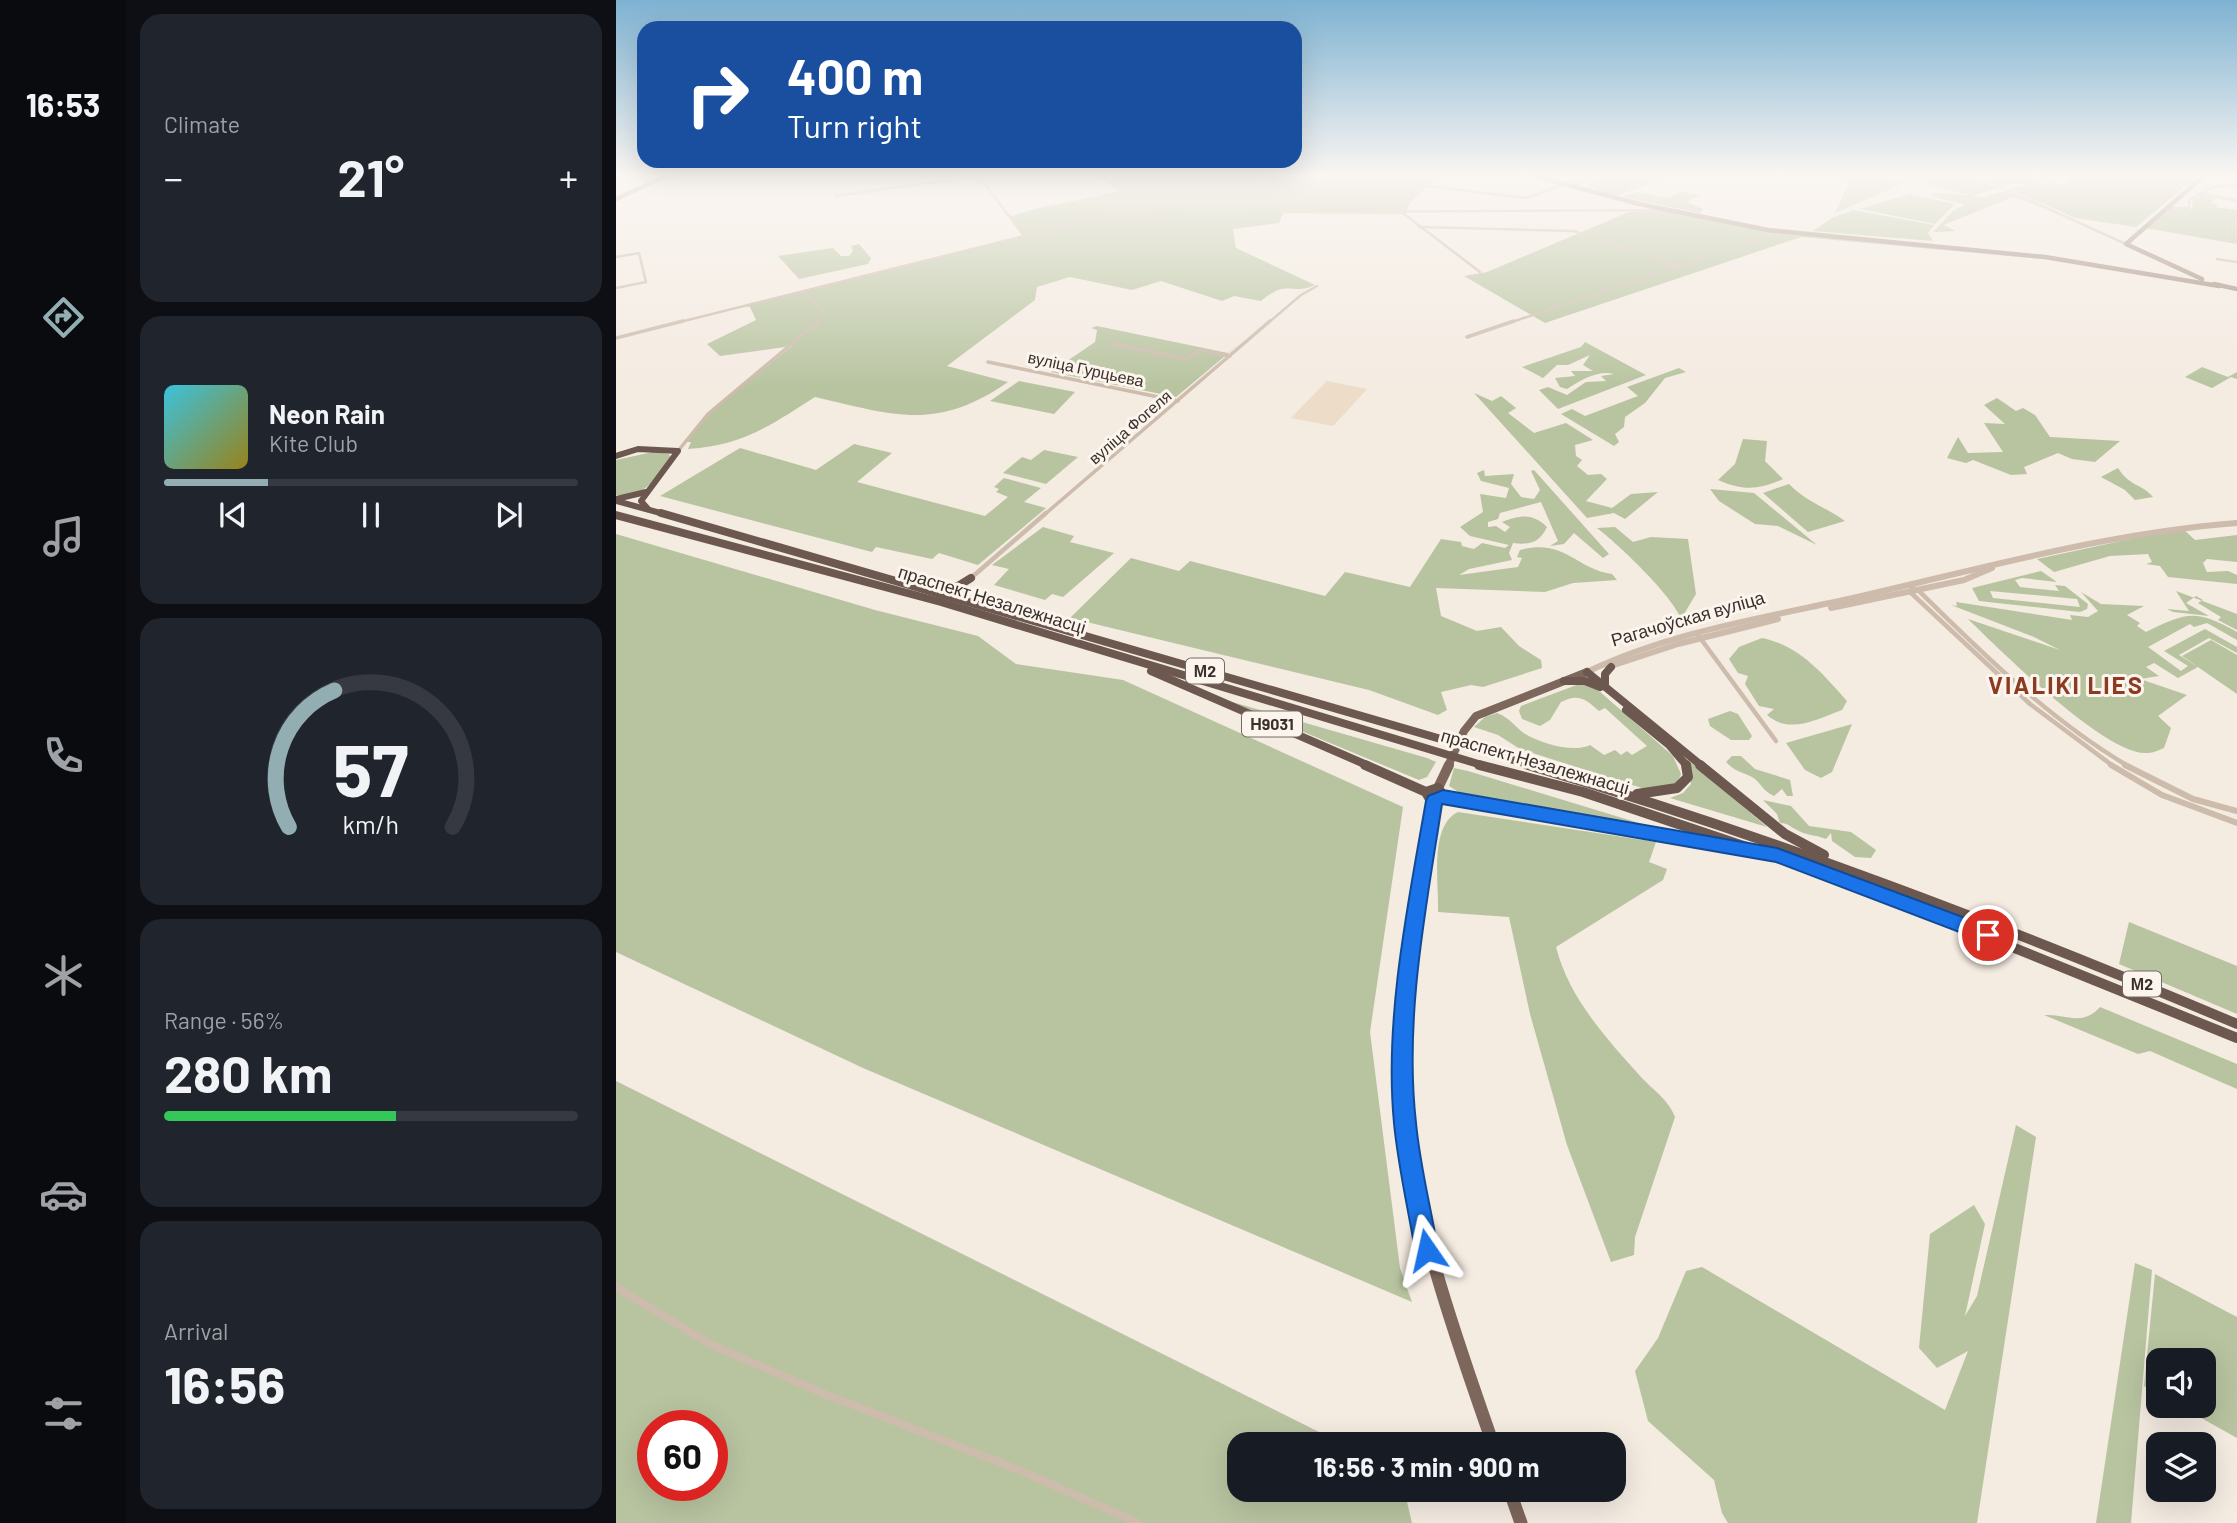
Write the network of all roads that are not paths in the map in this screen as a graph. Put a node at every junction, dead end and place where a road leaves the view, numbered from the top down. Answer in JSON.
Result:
{"nodes":[{"id":1,"x":984,"y":246,"type":"edge"},
{"id":2,"x":1445,"y":246,"type":"edge"},
{"id":3,"x":1621,"y":246,"type":"edge"},
{"id":4,"x":1738,"y":246,"type":"edge"},
{"id":5,"x":1931,"y":246,"type":"edge"},
{"id":6,"x":2131,"y":246,"type":"edge"},
{"id":7,"x":616,"y":257,"type":"edge"},
{"id":8,"x":2217,"y":259,"type":"dead end"},
{"id":9,"x":2237,"y":262,"type":"edge"},
{"id":10,"x":1679,"y":266,"type":"junction"},
{"id":11,"x":1480,"y":272,"type":"dead end"},
{"id":12,"x":1317,"y":286,"type":"dead end"},
{"id":13,"x":2219,"y":286,"type":"junction"},
{"id":14,"x":616,"y":288,"type":"edge"},
{"id":15,"x":2237,"y":289,"type":"edge"},
{"id":16,"x":804,"y":291,"type":"junction"},
{"id":17,"x":1467,"y":337,"type":"dead end"},
{"id":18,"x":616,"y":338,"type":"edge"},
{"id":19,"x":1111,"y":344,"type":"dead end"},
{"id":20,"x":1230,"y":356,"type":"junction"},
{"id":21,"x":988,"y":362,"type":"dead end"},
{"id":22,"x":1178,"y":401,"type":"junction"},
{"id":23,"x":678,"y":451,"type":"junction"},
{"id":24,"x":616,"y":456,"type":"edge"},
{"id":25,"x":651,"y":489,"type":"junction"},
{"id":26,"x":616,"y":500,"type":"edge"},
{"id":27,"x":653,"y":512,"type":"junction"},
{"id":28,"x":616,"y":517,"type":"edge"},
{"id":29,"x":2237,"y":523,"type":"edge"},
{"id":30,"x":1999,"y":564,"type":"junction"},
{"id":31,"x":971,"y":578,"type":"junction"},
{"id":32,"x":1908,"y":589,"type":"junction"},
{"id":33,"x":930,"y":590,"type":"junction"},
{"id":34,"x":1918,"y":590,"type":"junction"},
{"id":35,"x":972,"y":602,"type":"junction"},
{"id":36,"x":1698,"y":636,"type":"junction"},
{"id":37,"x":1117,"y":656,"type":"junction"},
{"id":38,"x":1611,"y":667,"type":"junction"},
{"id":39,"x":1587,"y":672,"type":"junction"},
{"id":40,"x":1564,"y":681,"type":"junction"},
{"id":41,"x":1602,"y":685,"type":"junction"},
{"id":42,"x":1776,"y":741,"type":"dead end"},
{"id":43,"x":2149,"y":777,"type":"junction"},
{"id":44,"x":2144,"y":784,"type":"junction"},
{"id":45,"x":1625,"y":793,"type":"junction"},
{"id":46,"x":1438,"y":795,"type":"junction"},
{"id":47,"x":2237,"y":811,"type":"edge"},
{"id":48,"x":2237,"y":823,"type":"edge"},
{"id":49,"x":1777,"y":855,"type":"junction"},
{"id":50,"x":1871,"y":876,"type":"junction"},
{"id":51,"x":2237,"y":1024,"type":"edge"},
{"id":52,"x":2237,"y":1038,"type":"edge"},
{"id":53,"x":616,"y":1287,"type":"edge"},
{"id":54,"x":1489,"y":1432,"type":"edge"},
{"id":55,"x":1514,"y":1502,"type":"edge"},
{"id":56,"x":1138,"y":1523,"type":"edge"},
{"id":57,"x":1521,"y":1523,"type":"edge"}],
"edges":[{"from":1,"to":16,"type":"street"},
{"from":2,"to":11,"type":"street"},
{"from":3,"to":10,"type":"street"},
{"from":4,"to":10,"type":"street"},
{"from":5,"to":13,"type":"main road"},
{"from":6,"to":13,"type":"main road"},
{"from":7,"to":14,"type":"street"},
{"from":8,"to":9,"type":"street"},
{"from":10,"to":17,"type":"street"},
{"from":12,"to":20,"type":"street","name":"вуліца Фогеля"},
{"from":13,"to":15,"type":"main road"},
{"from":16,"to":18,"type":"street"},
{"from":16,"to":23,"type":"street"},
{"from":19,"to":20,"type":"street"},
{"from":20,"to":22,"type":"street","name":"вуліца Фогеля"},
{"from":21,"to":22,"type":"street","name":"вуліца Гурцьева"},
{"from":22,"to":31,"type":"street","name":"вуліца Фогеля"},
{"from":23,"to":24,"type":"highway"},
{"from":23,"to":25,"type":"highway"},
{"from":25,"to":26,"type":"highway"},
{"from":25,"to":27,"type":"highway"},
{"from":26,"to":27,"type":"highway","number":"М2"},
{"from":27,"to":33,"type":"highway","name":"праспект Незалежнасці","number":"М2"},
{"from":28,"to":37,"type":"highway","name":"праспект Незалежнасці","number":"М2"},
{"from":29,"to":30,"type":"street","name":"Рагачоўская вуліца"},
{"from":30,"to":32,"type":"street","name":"Рагачоўская вуліца"},
{"from":30,"to":34,"type":"street","name":"Рагачоўская вуліца"},
{"from":31,"to":33,"type":"highway"},
{"from":31,"to":35,"type":"highway"},
{"from":32,"to":34,"type":"street","name":"Рагачоўская вуліца"},
{"from":32,"to":36,"type":"street","name":"Рагачоўская вуліца"},
{"from":32,"to":44,"type":"street"},
{"from":33,"to":35,"type":"highway","name":"праспект Незалежнасці","number":"М2"},
{"from":34,"to":43,"type":"street"},
{"from":35,"to":45,"type":"highway","name":"праспект Незалежнасці","number":"М2"},
{"from":36,"to":38,"type":"street"},
{"from":36,"to":39,"type":"street","name":"Рагачоўская вуліца"},
{"from":36,"to":42,"type":"street"},
{"from":37,"to":46,"type":"highway","number":"Н9031"},
{"from":37,"to":49,"type":"highway","name":"праспект Незалежнасці","number":"М2"},
{"from":38,"to":39,"type":"street"},
{"from":38,"to":41,"type":"highway"},
{"from":39,"to":40,"type":"main road","name":"Рагачоўская вуліца"},
{"from":39,"to":41,"type":"highway"},
{"from":40,"to":41,"type":"highway"},
{"from":40,"to":46,"type":"main road","name":"Рагачоўская вуліца"},
{"from":41,"to":45,"type":"highway"},
{"from":41,"to":50,"type":"highway"},
{"from":43,"to":44,"type":"street"},
{"from":43,"to":47,"type":"street"},
{"from":44,"to":48,"type":"street"},
{"from":45,"to":50,"type":"highway","name":"праспект Незалежнасці","number":"М2"},
{"from":46,"to":49,"type":"highway"},
{"from":46,"to":54,"type":"main road","name":"Рагачоўская вуліца"},
{"from":49,"to":52,"type":"highway","name":"праспект Незалежнасці","number":"М2"},
{"from":50,"to":51,"type":"highway","name":"праспект Незалежнасці","number":"М2"},
{"from":53,"to":56,"type":"street"},
{"from":55,"to":57,"type":"main road"}]}
